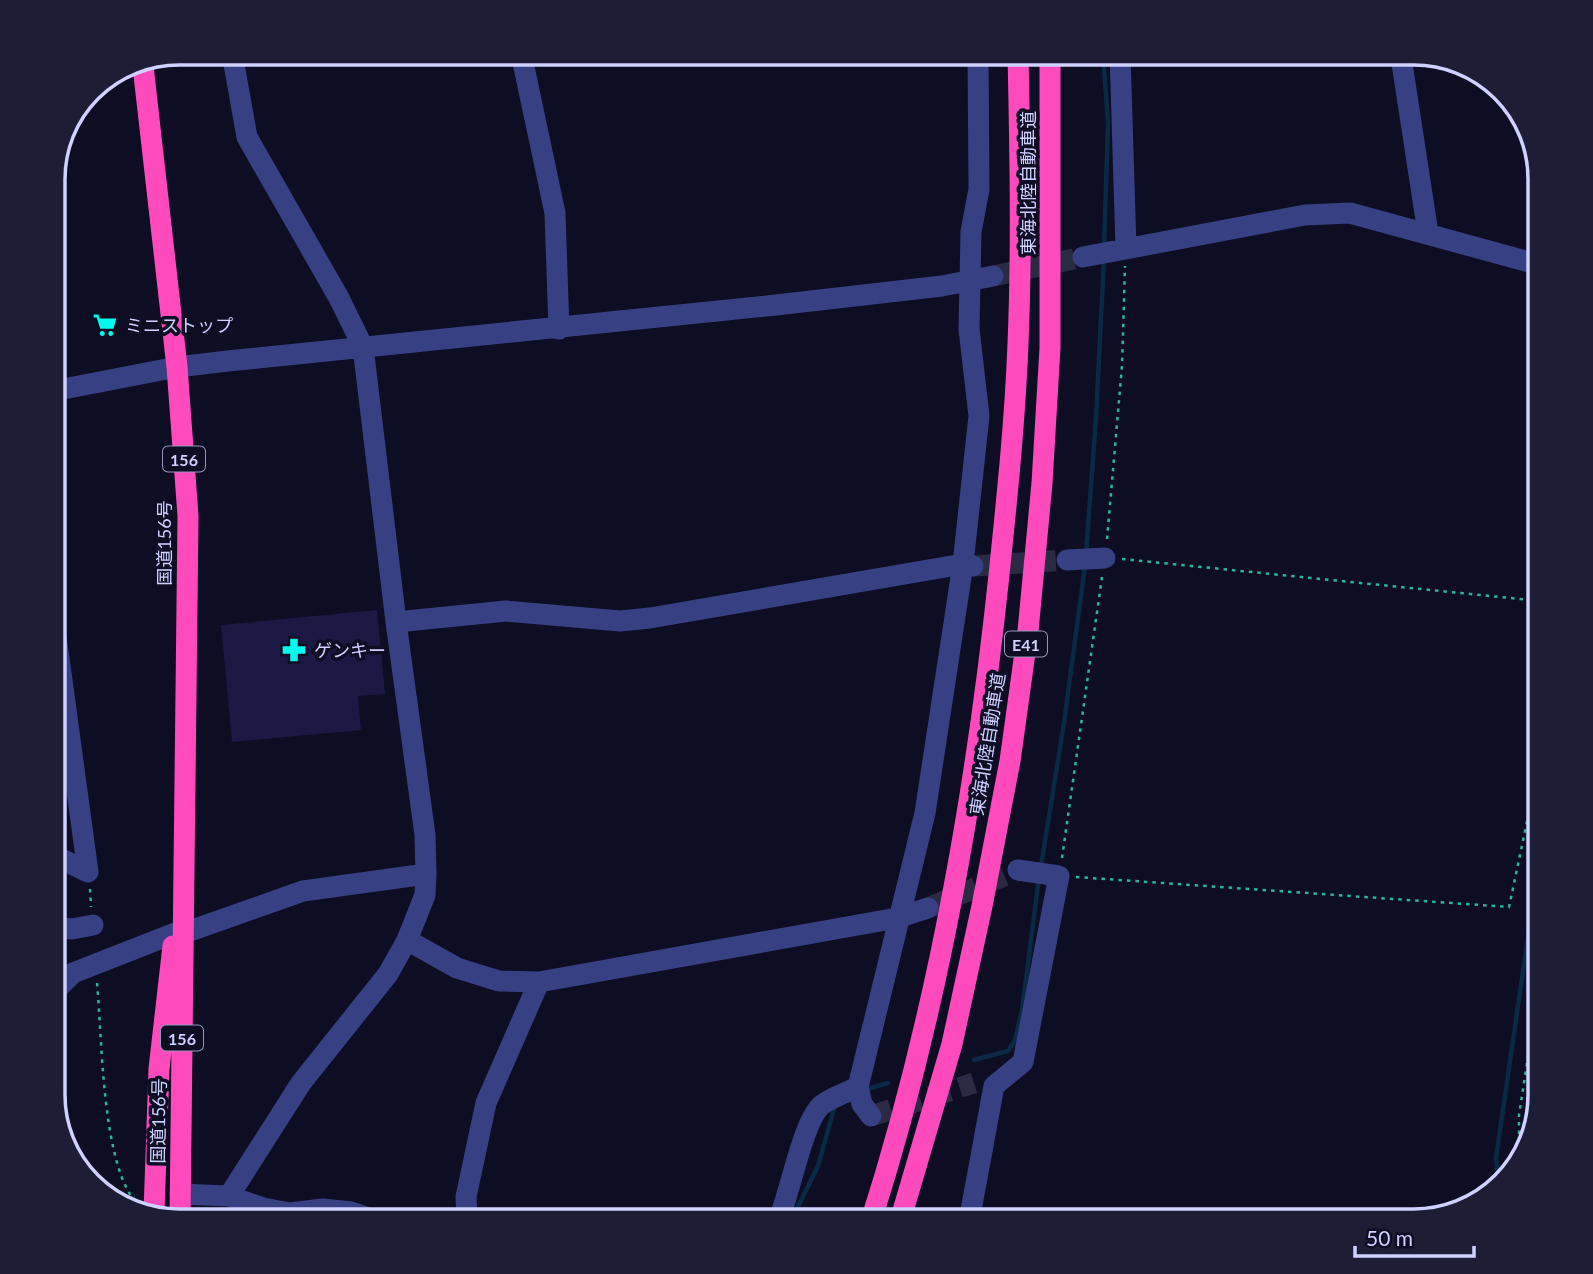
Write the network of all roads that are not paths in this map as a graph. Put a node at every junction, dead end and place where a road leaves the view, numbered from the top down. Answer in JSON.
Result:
{"nodes":[{"id":1,"x":234,"y":65,"type":"edge"},
{"id":2,"x":525,"y":65,"type":"edge"},
{"id":3,"x":978,"y":65,"type":"edge"},
{"id":4,"x":1018,"y":65,"type":"edge"},
{"id":5,"x":1050,"y":65,"type":"edge"},
{"id":6,"x":1120,"y":65,"type":"edge"},
{"id":7,"x":1406,"y":65,"type":"edge"},
{"id":8,"x":144,"y":71,"type":"edge"},
{"id":9,"x":1428,"y":233,"type":"junction"},
{"id":10,"x":1123,"y":249,"type":"junction"},
{"id":11,"x":1085,"y":256,"type":"tunnel mouth"},
{"id":12,"x":1528,"y":261,"type":"edge"},
{"id":13,"x":993,"y":276,"type":"tunnel mouth"},
{"id":14,"x":970,"y":281,"type":"junction"},
{"id":15,"x":559,"y":329,"type":"junction"},
{"id":16,"x":363,"y":347,"type":"junction"},
{"id":17,"x":177,"y":367,"type":"junction"},
{"id":18,"x":65,"y":389,"type":"edge"},
{"id":19,"x":1101,"y":558,"type":"road end"},
{"id":20,"x":1071,"y":560,"type":"tunnel mouth"},
{"id":21,"x":968,"y":565,"type":"junction"},
{"id":22,"x":396,"y":622,"type":"junction"},
{"id":23,"x":65,"y":700,"type":"edge"},
{"id":24,"x":65,"y":861,"type":"edge"},
{"id":25,"x":1039,"y":873,"type":"road end"},
{"id":26,"x":426,"y":874,"type":"junction"},
{"id":27,"x":928,"y":908,"type":"tunnel mouth"},
{"id":28,"x":951,"y":909,"type":"junction"},
{"id":29,"x":897,"y":918,"type":"junction"},
{"id":30,"x":93,"y":925,"type":"road end"},
{"id":31,"x":65,"y":928,"type":"edge"},
{"id":32,"x":179,"y":933,"type":"junction"},
{"id":33,"x":407,"y":940,"type":"junction"},
{"id":34,"x":65,"y":981,"type":"edge"},
{"id":35,"x":540,"y":982,"type":"junction"},
{"id":36,"x":952,"y":1044,"type":"junction"},
{"id":37,"x":180,"y":1194,"type":"junction"},
{"id":38,"x":229,"y":1196,"type":"junction"},
{"id":39,"x":147,"y":1204,"type":"edge"},
{"id":40,"x":180,"y":1209,"type":"edge"},
{"id":41,"x":268,"y":1209,"type":"edge"},
{"id":42,"x":467,"y":1209,"type":"edge"},
{"id":43,"x":784,"y":1209,"type":"edge"},
{"id":44,"x":865,"y":1209,"type":"edge"},
{"id":45,"x":875,"y":1209,"type":"edge"},
{"id":46,"x":904,"y":1209,"type":"edge"},
{"id":47,"x":917,"y":1209,"type":"edge"},
{"id":48,"x":970,"y":1209,"type":"edge"}],
"edges":[{"from":1,"to":16,"type":"street"},
{"from":2,"to":15,"type":"street"},
{"from":3,"to":14,"type":"street"},
{"from":4,"to":28,"type":"highway","name":"東海北陸自動車道","number":"E41"},
{"from":5,"to":36,"type":"highway","name":"東海北陸自動車道","number":"E41"},
{"from":6,"to":10,"type":"street"},
{"from":7,"to":9,"type":"street"},
{"from":8,"to":17,"type":"highway","name":"国道156号","number":"156"},
{"from":9,"to":10,"type":"street"},
{"from":9,"to":12,"type":"street"},
{"from":10,"to":11,"type":"street"},
{"from":13,"to":14,"type":"street"},
{"from":14,"to":15,"type":"street"},
{"from":14,"to":21,"type":"street"},
{"from":15,"to":16,"type":"street"},
{"from":16,"to":17,"type":"street"},
{"from":16,"to":22,"type":"street"},
{"from":17,"to":18,"type":"street"},
{"from":17,"to":32,"type":"highway","name":"国道156号","number":"156"},
{"from":19,"to":20,"type":"street"},
{"from":21,"to":22,"type":"street"},
{"from":21,"to":29,"type":"street"},
{"from":22,"to":26,"type":"street"},
{"from":23,"to":24,"type":"street"},
{"from":25,"to":48,"type":"street"},
{"from":26,"to":32,"type":"street"},
{"from":26,"to":33,"type":"street"},
{"from":27,"to":29,"type":"street"},
{"from":28,"to":44,"type":"highway"},
{"from":28,"to":45,"type":"highway","name":"東海北陸自動車道","number":"E41"},
{"from":29,"to":35,"type":"street"},
{"from":29,"to":43,"type":"street"},
{"from":30,"to":31,"type":"street"},
{"from":32,"to":34,"type":"street"},
{"from":32,"to":37,"type":"highway","name":"国道156号","number":"156"},
{"from":32,"to":39,"type":"highway","name":"国道156号","number":"156"},
{"from":33,"to":35,"type":"street"},
{"from":33,"to":38,"type":"street"},
{"from":35,"to":42,"type":"street"},
{"from":36,"to":46,"type":"highway","name":"東海北陸自動車道","number":"E41"},
{"from":36,"to":47,"type":"highway"},
{"from":37,"to":38,"type":"street"},
{"from":37,"to":40,"type":"highway","name":"国道156号","number":"156"},
{"from":38,"to":41,"type":"street"}]}
